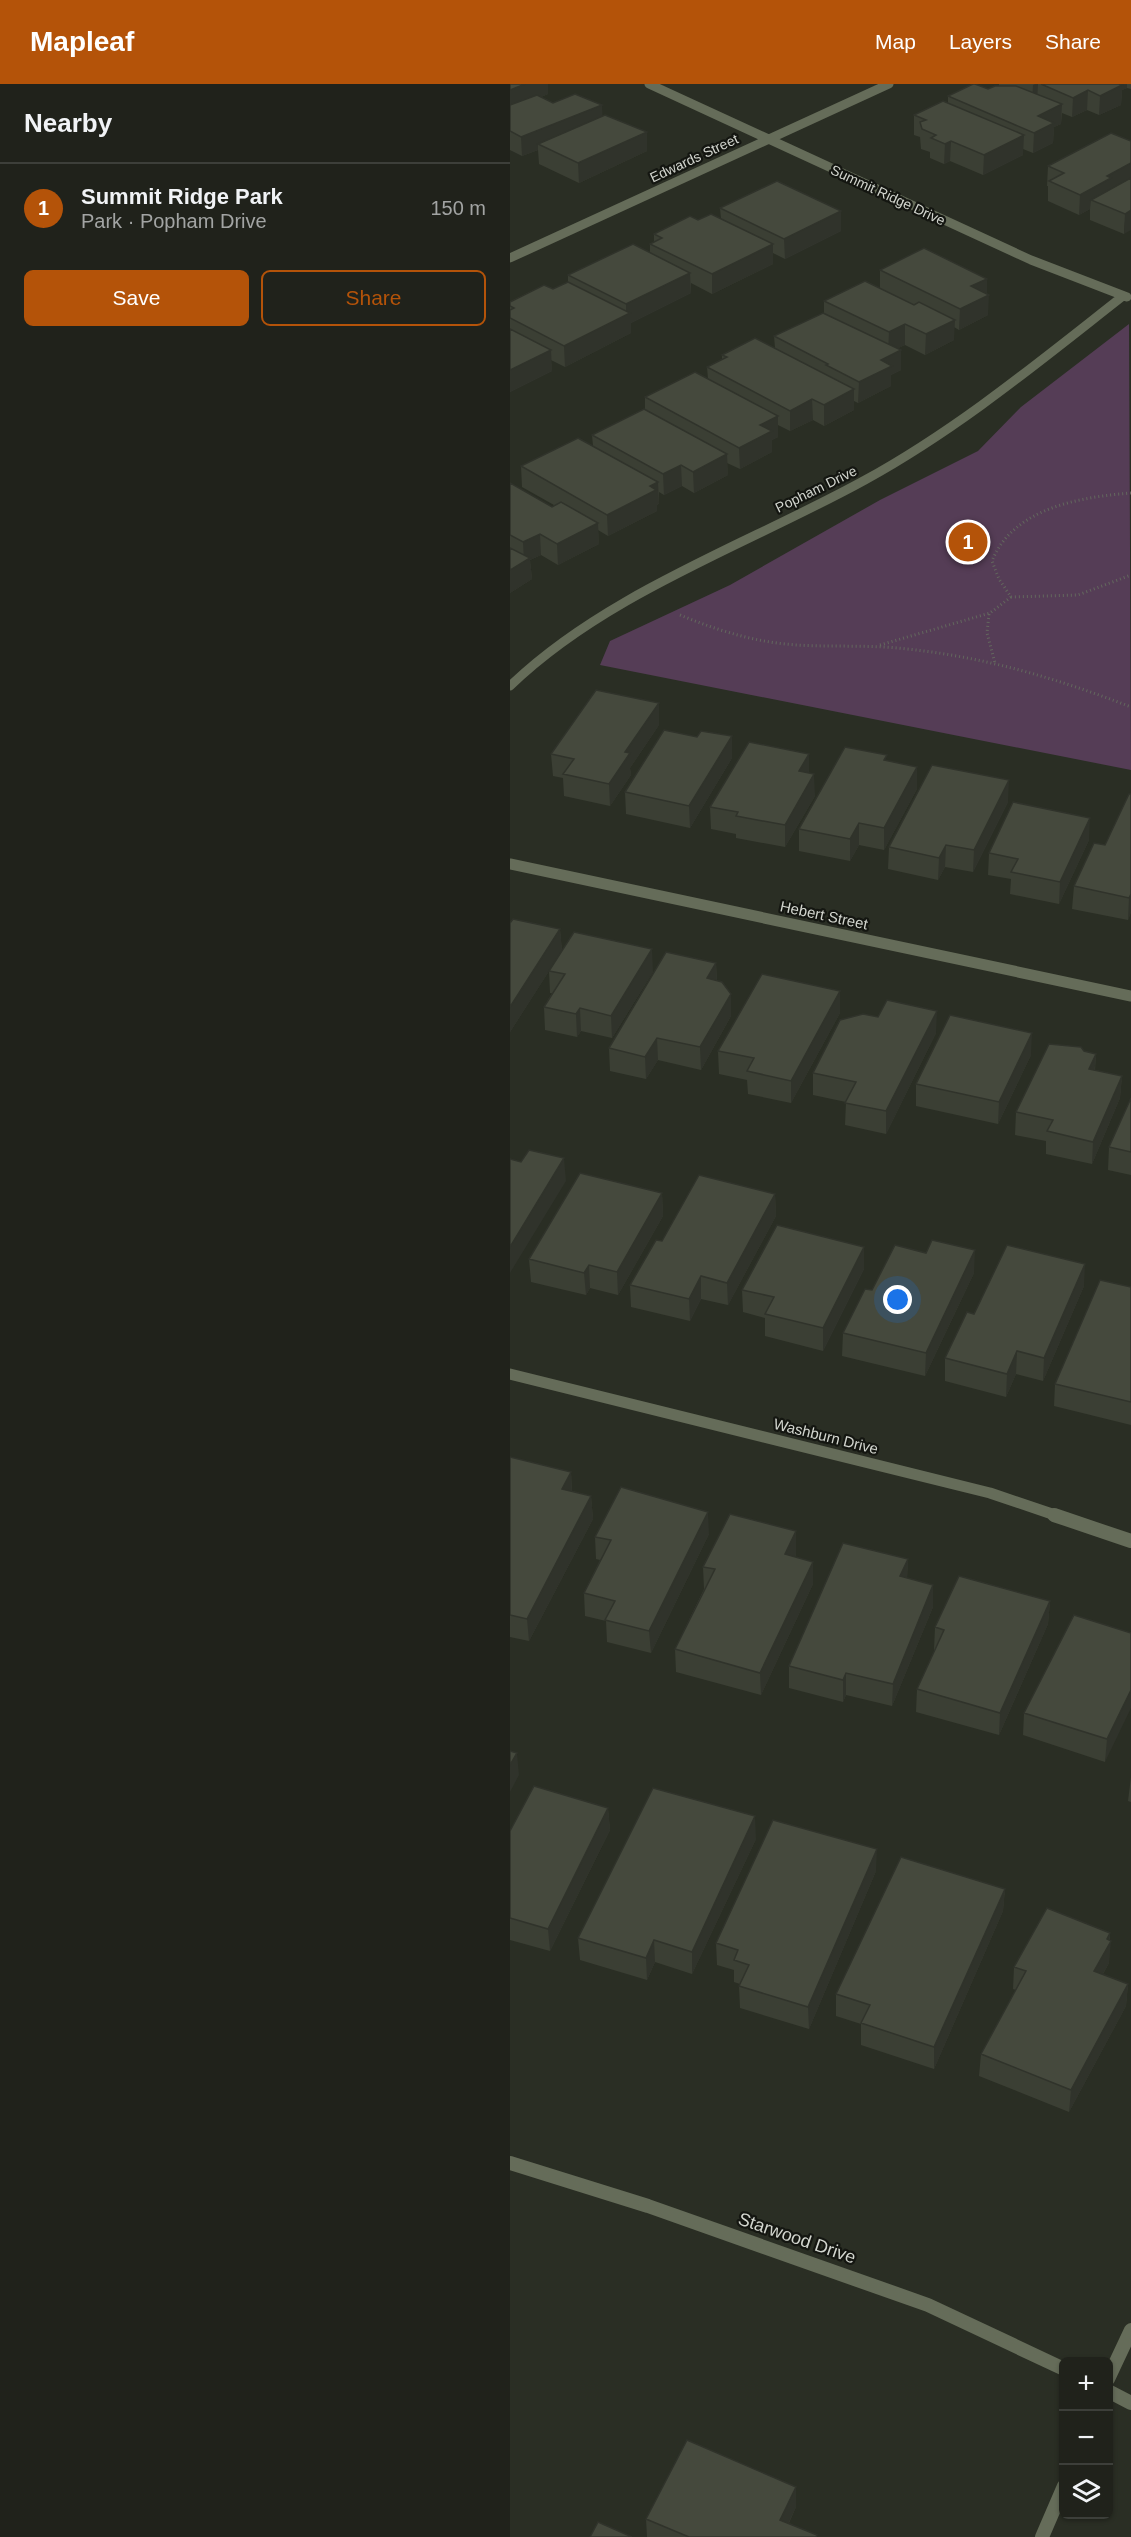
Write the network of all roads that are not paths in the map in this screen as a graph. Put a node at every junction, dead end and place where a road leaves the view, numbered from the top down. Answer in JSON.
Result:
{"nodes":[{"id":1,"x":649,"y":84,"type":"edge"},
{"id":2,"x":889,"y":84,"type":"edge"},
{"id":3,"x":767,"y":139,"type":"junction"},
{"id":4,"x":510,"y":258,"type":"edge"},
{"id":5,"x":1127,"y":297,"type":"edge"},
{"id":6,"x":510,"y":686,"type":"edge"},
{"id":7,"x":510,"y":864,"type":"edge"},
{"id":8,"x":1131,"y":996,"type":"edge"},
{"id":9,"x":510,"y":1374,"type":"edge"},
{"id":10,"x":1131,"y":1541,"type":"edge"},
{"id":11,"x":510,"y":2163,"type":"edge"},
{"id":12,"x":1131,"y":2330,"type":"edge"},
{"id":13,"x":1059,"y":2367,"type":"edge"},
{"id":14,"x":1113,"y":2368,"type":"edge"},
{"id":15,"x":1113,"y":2394,"type":"edge"},
{"id":16,"x":1131,"y":2403,"type":"edge"},
{"id":17,"x":1059,"y":2498,"type":"edge"},
{"id":18,"x":1042,"y":2537,"type":"edge"}],
"edges":[{"from":1,"to":3,"type":"street","name":"Summit Ridge Drive"},
{"from":2,"to":3,"type":"street","name":"Edwards Street"},
{"from":3,"to":4,"type":"street","name":"Edwards Street"},
{"from":3,"to":5,"type":"street","name":"Summit Ridge Drive"},
{"from":5,"to":6,"type":"street","name":"Popham Drive"},
{"from":7,"to":8,"type":"street","name":"Hebert Street"},
{"from":9,"to":10,"type":"street","name":"Washburn Drive"},
{"from":11,"to":13,"type":"street","name":"Starwood Drive"},
{"from":12,"to":14,"type":"street"},
{"from":15,"to":16,"type":"street"},
{"from":17,"to":18,"type":"street"}]}
